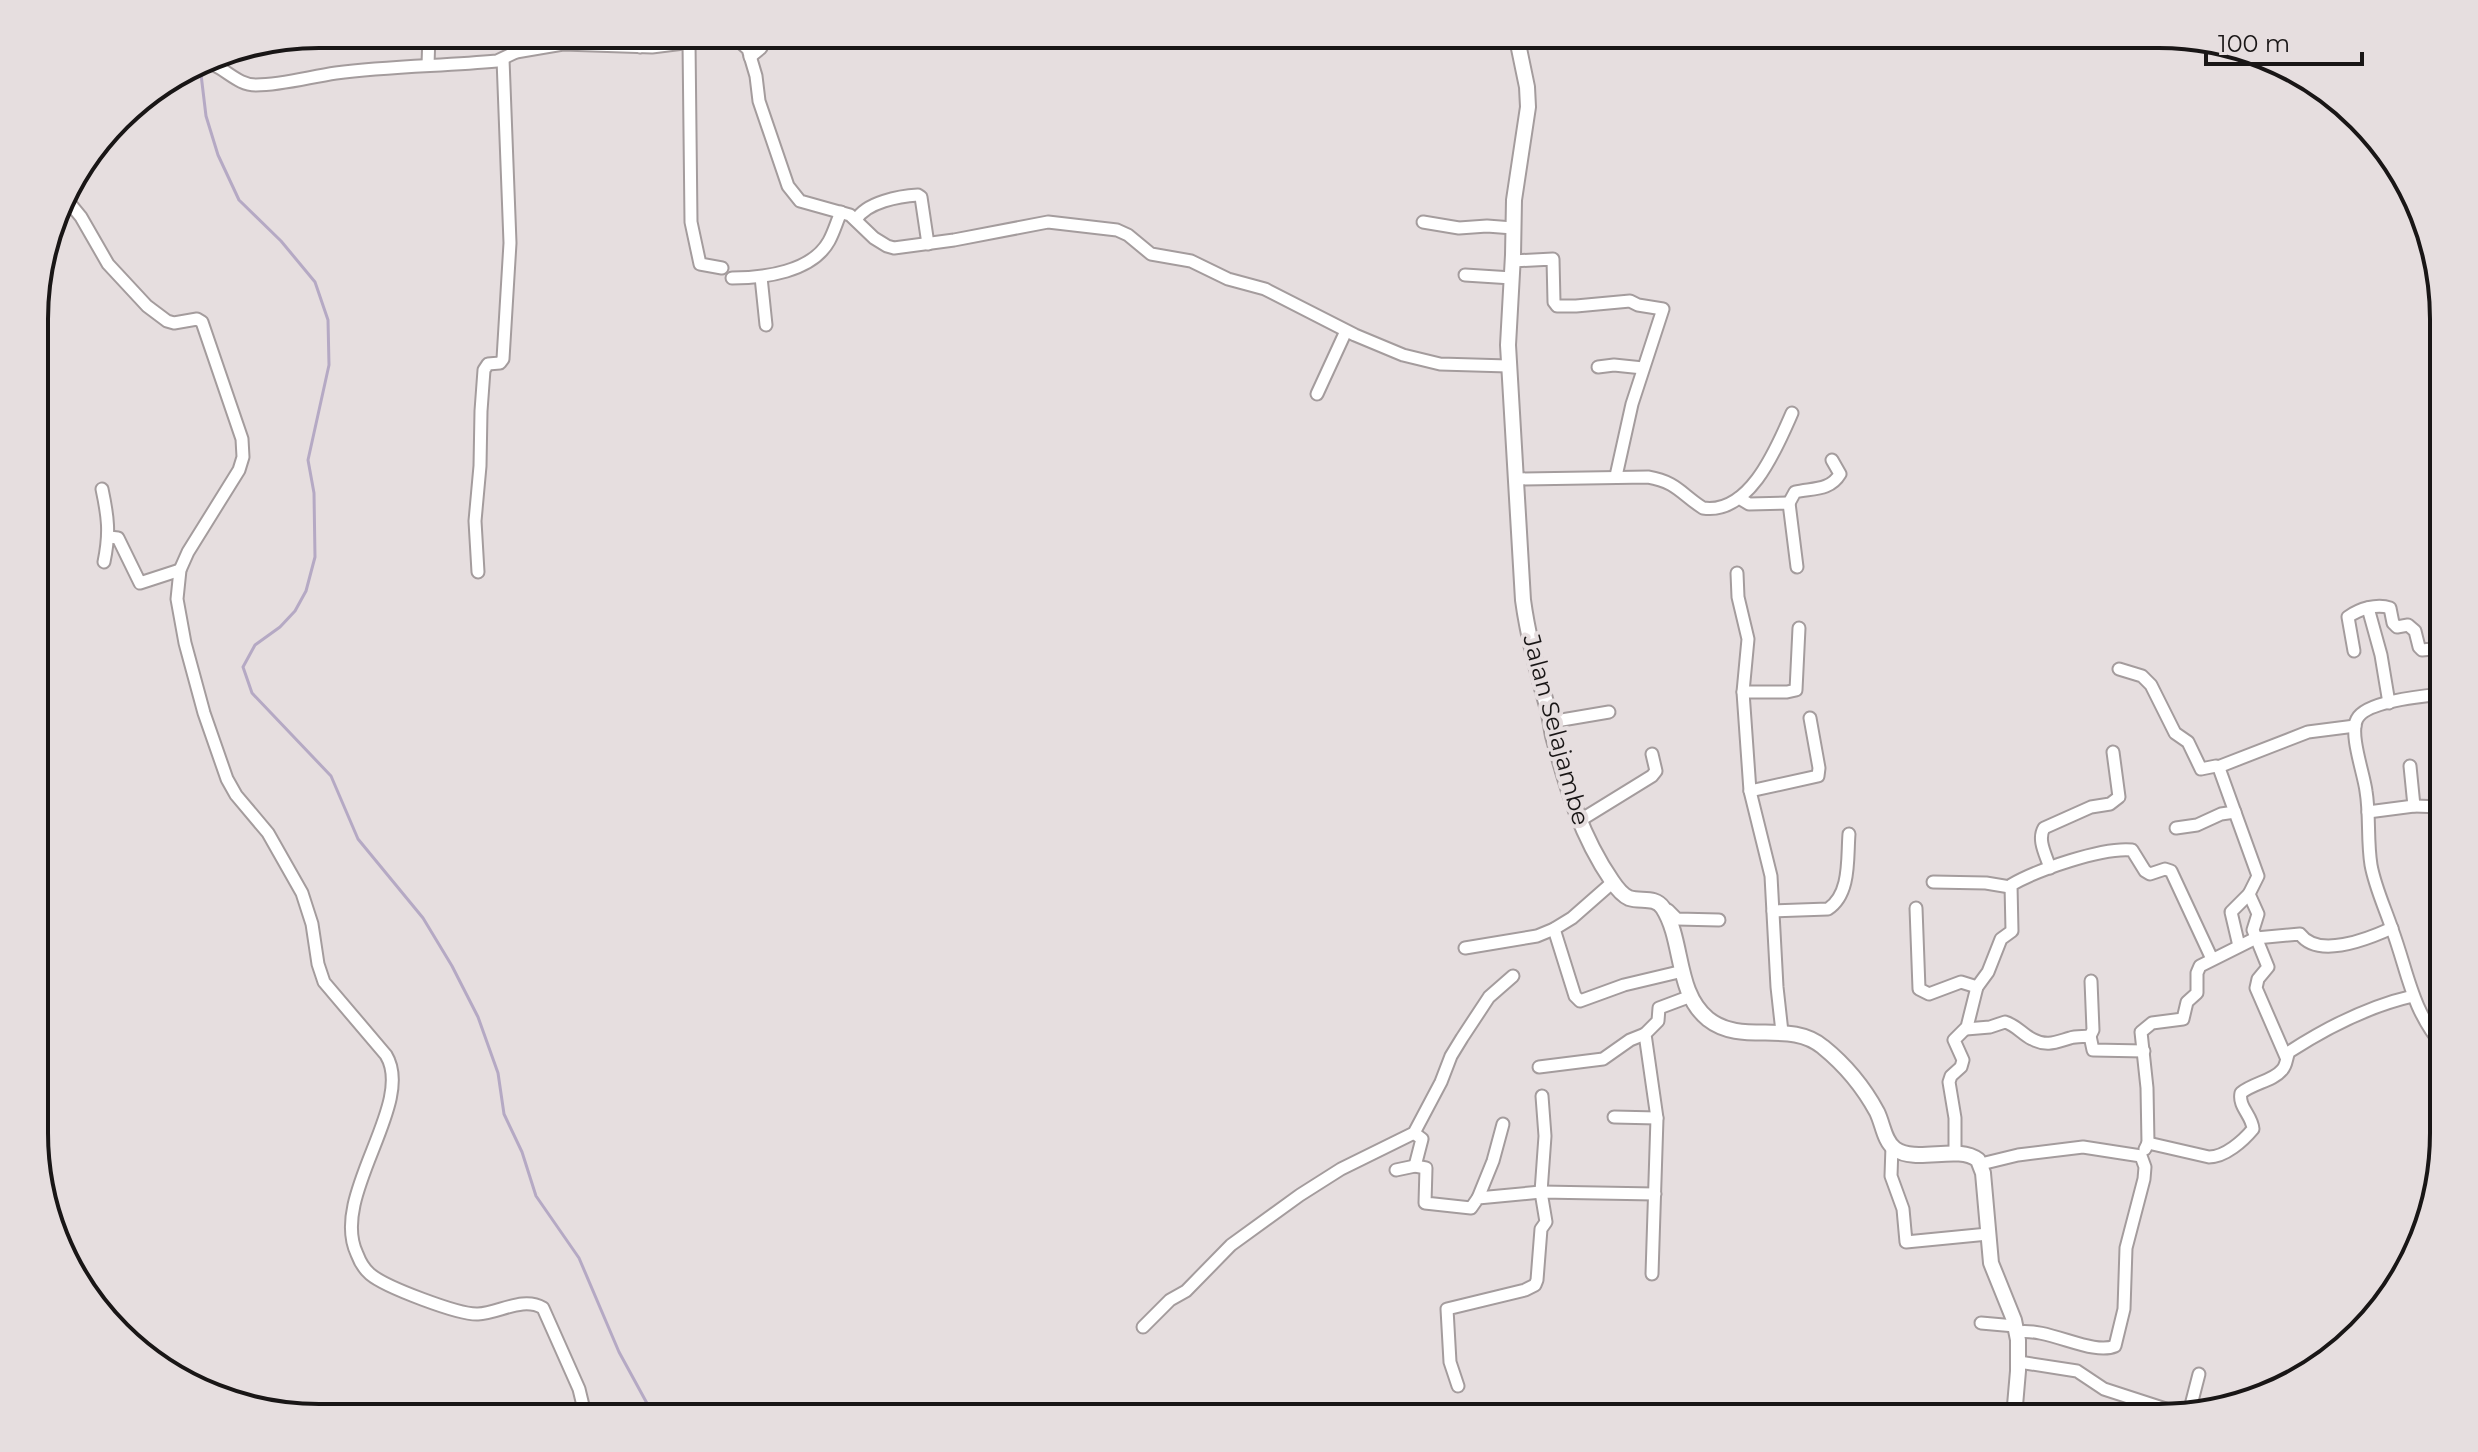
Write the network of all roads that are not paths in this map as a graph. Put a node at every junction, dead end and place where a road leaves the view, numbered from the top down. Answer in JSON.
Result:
{"nodes":[{"id":1,"x":429,"y":48,"type":"edge"},
{"id":2,"x":516,"y":48,"type":"edge"},
{"id":3,"x":540,"y":48,"type":"edge"},
{"id":4,"x":689,"y":48,"type":"edge"},
{"id":5,"x":747,"y":48,"type":"edge"},
{"id":6,"x":760,"y":48,"type":"edge"},
{"id":7,"x":1519,"y":48,"type":"edge"},
{"id":8,"x":516,"y":52,"type":"junction"},
{"id":9,"x":750,"y":57,"type":"junction"},
{"id":10,"x":503,"y":59,"type":"junction"},
{"id":11,"x":428,"y":65,"type":"junction"},
{"id":12,"x":220,"y":67,"type":"edge"},
{"id":13,"x":73,"y":207,"type":"edge"},
{"id":14,"x":841,"y":212,"type":"junction"},
{"id":15,"x":856,"y":220,"type":"junction"},
{"id":16,"x":1423,"y":222,"type":"dead end"},
{"id":17,"x":1513,"y":228,"type":"junction"},
{"id":18,"x":928,"y":244,"type":"junction"},
{"id":19,"x":1513,"y":261,"type":"junction"},
{"id":20,"x":722,"y":268,"type":"dead end"},
{"id":21,"x":1465,"y":275,"type":"dead end"},
{"id":22,"x":761,"y":277,"type":"junction"},
{"id":23,"x":732,"y":278,"type":"dead end"},
{"id":24,"x":1512,"y":278,"type":"junction"},
{"id":25,"x":766,"y":325,"type":"dead end"},
{"id":26,"x":1346,"y":331,"type":"junction"},
{"id":27,"x":1508,"y":366,"type":"junction"},
{"id":28,"x":1598,"y":367,"type":"dead end"},
{"id":29,"x":1643,"y":368,"type":"junction"},
{"id":30,"x":1317,"y":394,"type":"dead end"},
{"id":31,"x":1792,"y":413,"type":"dead end"},
{"id":32,"x":1832,"y":460,"type":"dead end"},
{"id":33,"x":1616,"y":476,"type":"junction"},
{"id":34,"x":1517,"y":479,"type":"junction"},
{"id":35,"x":102,"y":489,"type":"dead end"},
{"id":36,"x":1739,"y":498,"type":"junction"},
{"id":37,"x":1789,"y":503,"type":"junction"},
{"id":38,"x":109,"y":537,"type":"junction"},
{"id":39,"x":104,"y":562,"type":"dead end"},
{"id":40,"x":1797,"y":567,"type":"dead end"},
{"id":41,"x":180,"y":570,"type":"junction"},
{"id":42,"x":478,"y":572,"type":"dead end"},
{"id":43,"x":1737,"y":573,"type":"dead end"},
{"id":44,"x":2368,"y":608,"type":"junction"},
{"id":45,"x":1799,"y":628,"type":"dead end"},
{"id":46,"x":2429,"y":649,"type":"edge"},
{"id":47,"x":2354,"y":651,"type":"dead end"},
{"id":48,"x":2119,"y":669,"type":"dead end"},
{"id":49,"x":1743,"y":692,"type":"junction"},
{"id":50,"x":2429,"y":696,"type":"edge"},
{"id":51,"x":2389,"y":703,"type":"junction"},
{"id":52,"x":1609,"y":712,"type":"dead end"},
{"id":53,"x":1810,"y":718,"type":"dead end"},
{"id":54,"x":1550,"y":722,"type":"junction"},
{"id":55,"x":2355,"y":726,"type":"junction"},
{"id":56,"x":2113,"y":752,"type":"dead end"},
{"id":57,"x":1652,"y":754,"type":"dead end"},
{"id":58,"x":2410,"y":766,"type":"dead end"},
{"id":59,"x":2218,"y":767,"type":"junction"},
{"id":60,"x":1750,"y":791,"type":"junction"},
{"id":61,"x":2414,"y":806,"type":"junction"},
{"id":62,"x":2429,"y":807,"type":"edge"},
{"id":63,"x":2235,"y":812,"type":"junction"},
{"id":64,"x":2368,"y":812,"type":"junction"},
{"id":65,"x":1579,"y":821,"type":"junction"},
{"id":66,"x":2176,"y":828,"type":"dead end"},
{"id":67,"x":1849,"y":834,"type":"dead end"},
{"id":68,"x":2050,"y":868,"type":"junction"},
{"id":69,"x":1613,"y":882,"type":"junction"},
{"id":70,"x":1933,"y":882,"type":"dead end"},
{"id":71,"x":2010,"y":887,"type":"junction"},
{"id":72,"x":2249,"y":894,"type":"junction"},
{"id":73,"x":1916,"y":908,"type":"dead end"},
{"id":74,"x":1664,"y":910,"type":"junction"},
{"id":75,"x":1773,"y":911,"type":"junction"},
{"id":76,"x":1719,"y":920,"type":"dead end"},
{"id":77,"x":2392,"y":928,"type":"junction"},
{"id":78,"x":1554,"y":929,"type":"junction"},
{"id":79,"x":2256,"y":938,"type":"junction"},
{"id":80,"x":2239,"y":946,"type":"junction"},
{"id":81,"x":1465,"y":948,"type":"dead end"},
{"id":82,"x":2212,"y":959,"type":"junction"},
{"id":83,"x":1683,"y":971,"type":"junction"},
{"id":84,"x":1513,"y":976,"type":"dead end"},
{"id":85,"x":2091,"y":981,"type":"dead end"},
{"id":86,"x":1977,"y":987,"type":"junction"},
{"id":87,"x":1691,"y":996,"type":"junction"},
{"id":88,"x":2413,"y":996,"type":"junction"},
{"id":89,"x":2429,"y":1027,"type":"edge"},
{"id":90,"x":1966,"y":1029,"type":"junction"},
{"id":91,"x":1782,"y":1032,"type":"junction"},
{"id":92,"x":1645,"y":1034,"type":"junction"},
{"id":93,"x":2090,"y":1036,"type":"junction"},
{"id":94,"x":2144,"y":1051,"type":"junction"},
{"id":95,"x":2286,"y":1057,"type":"junction"},
{"id":96,"x":1539,"y":1067,"type":"dead end"},
{"id":97,"x":1542,"y":1096,"type":"dead end"},
{"id":98,"x":1614,"y":1117,"type":"dead end"},
{"id":99,"x":1657,"y":1118,"type":"junction"},
{"id":100,"x":1503,"y":1124,"type":"dead end"},
{"id":101,"x":1414,"y":1133,"type":"junction"},
{"id":102,"x":2148,"y":1143,"type":"junction"},
{"id":103,"x":1892,"y":1146,"type":"junction"},
{"id":104,"x":1955,"y":1154,"type":"junction"},
{"id":105,"x":2141,"y":1156,"type":"junction"},
{"id":106,"x":1981,"y":1164,"type":"junction"},
{"id":107,"x":1415,"y":1166,"type":"junction"},
{"id":108,"x":1396,"y":1170,"type":"dead end"},
{"id":109,"x":1541,"y":1192,"type":"junction"},
{"id":110,"x":1655,"y":1194,"type":"junction"},
{"id":111,"x":1478,"y":1198,"type":"junction"},
{"id":112,"x":1988,"y":1234,"type":"junction"},
{"id":113,"x":1652,"y":1274,"type":"dead end"},
{"id":114,"x":1981,"y":1323,"type":"dead end"},
{"id":115,"x":1143,"y":1327,"type":"dead end"},
{"id":116,"x":2016,"y":1329,"type":"junction"},
{"id":117,"x":2019,"y":1362,"type":"junction"},
{"id":118,"x":2199,"y":1374,"type":"dead end"},
{"id":119,"x":1458,"y":1386,"type":"dead end"},
{"id":120,"x":2191,"y":1401,"type":"edge"},
{"id":121,"x":2015,"y":1403,"type":"edge"},
{"id":122,"x":2157,"y":1403,"type":"edge"},
{"id":123,"x":583,"y":1404,"type":"edge"}],
"edges":[{"from":1,"to":11,"type":"street"},
{"from":2,"to":8,"type":"street"},
{"from":3,"to":8,"type":"street"},
{"from":4,"to":20,"type":"street"},
{"from":5,"to":9,"type":"street"},
{"from":6,"to":9,"type":"street"},
{"from":7,"to":17,"type":"street","name":"Jalan Selajambe"},
{"from":8,"to":10,"type":"street"},
{"from":9,"to":14,"type":"street"},
{"from":10,"to":11,"type":"street"},
{"from":10,"to":42,"type":"street"},
{"from":11,"to":12,"type":"street"},
{"from":13,"to":41,"type":"street"},
{"from":14,"to":15,"type":"street"},
{"from":14,"to":22,"type":"street"},
{"from":15,"to":18,"type":"street"},
{"from":15,"to":18,"type":"street"},
{"from":16,"to":17,"type":"street"},
{"from":17,"to":19,"type":"street","name":"Jalan Selajambe"},
{"from":18,"to":26,"type":"street"},
{"from":19,"to":24,"type":"street","name":"Jalan Selajambe"},
{"from":19,"to":29,"type":"street"},
{"from":21,"to":24,"type":"street"},
{"from":22,"to":23,"type":"street"},
{"from":22,"to":25,"type":"street"},
{"from":24,"to":27,"type":"street","name":"Jalan Selajambe"},
{"from":26,"to":27,"type":"street"},
{"from":26,"to":30,"type":"street"},
{"from":27,"to":34,"type":"street","name":"Jalan Selajambe"},
{"from":28,"to":29,"type":"street"},
{"from":29,"to":33,"type":"street"},
{"from":31,"to":36,"type":"street"},
{"from":32,"to":37,"type":"street"},
{"from":33,"to":34,"type":"street"},
{"from":33,"to":36,"type":"street"},
{"from":34,"to":54,"type":"street","name":"Jalan Selajambe"},
{"from":35,"to":38,"type":"street"},
{"from":36,"to":37,"type":"street"},
{"from":37,"to":40,"type":"street"},
{"from":38,"to":39,"type":"street"},
{"from":38,"to":41,"type":"street"},
{"from":41,"to":123,"type":"street"},
{"from":43,"to":49,"type":"street"},
{"from":44,"to":46,"type":"street"},
{"from":44,"to":47,"type":"street"},
{"from":44,"to":51,"type":"street"},
{"from":45,"to":49,"type":"street"},
{"from":48,"to":59,"type":"street"},
{"from":49,"to":60,"type":"street"},
{"from":50,"to":51,"type":"street"},
{"from":51,"to":55,"type":"street"},
{"from":52,"to":54,"type":"street"},
{"from":53,"to":60,"type":"street"},
{"from":54,"to":65,"type":"street","name":"Jalan Selajambe"},
{"from":55,"to":59,"type":"street"},
{"from":55,"to":64,"type":"street"},
{"from":56,"to":68,"type":"street"},
{"from":57,"to":65,"type":"street"},
{"from":58,"to":61,"type":"street"},
{"from":59,"to":63,"type":"street"},
{"from":60,"to":75,"type":"street"},
{"from":61,"to":62,"type":"street"},
{"from":61,"to":64,"type":"street"},
{"from":63,"to":66,"type":"street"},
{"from":63,"to":72,"type":"street"},
{"from":64,"to":77,"type":"street"},
{"from":65,"to":69,"type":"street","name":"Jalan Selajambe"},
{"from":67,"to":75,"type":"street"},
{"from":68,"to":71,"type":"street"},
{"from":68,"to":82,"type":"street"},
{"from":69,"to":74,"type":"street","name":"Jalan Selajambe"},
{"from":69,"to":78,"type":"street"},
{"from":70,"to":71,"type":"street"},
{"from":71,"to":86,"type":"street"},
{"from":72,"to":79,"type":"street"},
{"from":72,"to":80,"type":"street"},
{"from":73,"to":86,"type":"street"},
{"from":74,"to":76,"type":"street"},
{"from":74,"to":83,"type":"street"},
{"from":75,"to":91,"type":"street"},
{"from":77,"to":79,"type":"street"},
{"from":77,"to":88,"type":"street"},
{"from":78,"to":81,"type":"street"},
{"from":78,"to":83,"type":"street"},
{"from":79,"to":80,"type":"street"},
{"from":79,"to":95,"type":"street"},
{"from":80,"to":82,"type":"street"},
{"from":82,"to":94,"type":"street"},
{"from":83,"to":87,"type":"street"},
{"from":84,"to":101,"type":"street"},
{"from":85,"to":93,"type":"street"},
{"from":86,"to":90,"type":"street"},
{"from":87,"to":91,"type":"street"},
{"from":87,"to":92,"type":"street"},
{"from":88,"to":89,"type":"street"},
{"from":88,"to":95,"type":"street"},
{"from":90,"to":93,"type":"street"},
{"from":90,"to":104,"type":"street"},
{"from":91,"to":103,"type":"street"},
{"from":92,"to":96,"type":"street"},
{"from":92,"to":99,"type":"street"},
{"from":93,"to":94,"type":"street"},
{"from":94,"to":102,"type":"street"},
{"from":95,"to":102,"type":"street"},
{"from":97,"to":109,"type":"street"},
{"from":98,"to":99,"type":"street"},
{"from":99,"to":110,"type":"street"},
{"from":100,"to":111,"type":"street"},
{"from":101,"to":107,"type":"street"},
{"from":101,"to":115,"type":"street"},
{"from":102,"to":105,"type":"street"},
{"from":103,"to":104,"type":"street"},
{"from":103,"to":112,"type":"street"},
{"from":104,"to":106,"type":"street"},
{"from":105,"to":106,"type":"street"},
{"from":105,"to":116,"type":"street"},
{"from":106,"to":112,"type":"street"},
{"from":107,"to":108,"type":"street"},
{"from":107,"to":111,"type":"street"},
{"from":109,"to":110,"type":"street"},
{"from":109,"to":111,"type":"street"},
{"from":109,"to":119,"type":"street"},
{"from":110,"to":113,"type":"street"},
{"from":112,"to":116,"type":"street"},
{"from":114,"to":116,"type":"street"},
{"from":116,"to":117,"type":"street"},
{"from":117,"to":121,"type":"street"},
{"from":117,"to":122,"type":"street"},
{"from":118,"to":120,"type":"street"}]}
